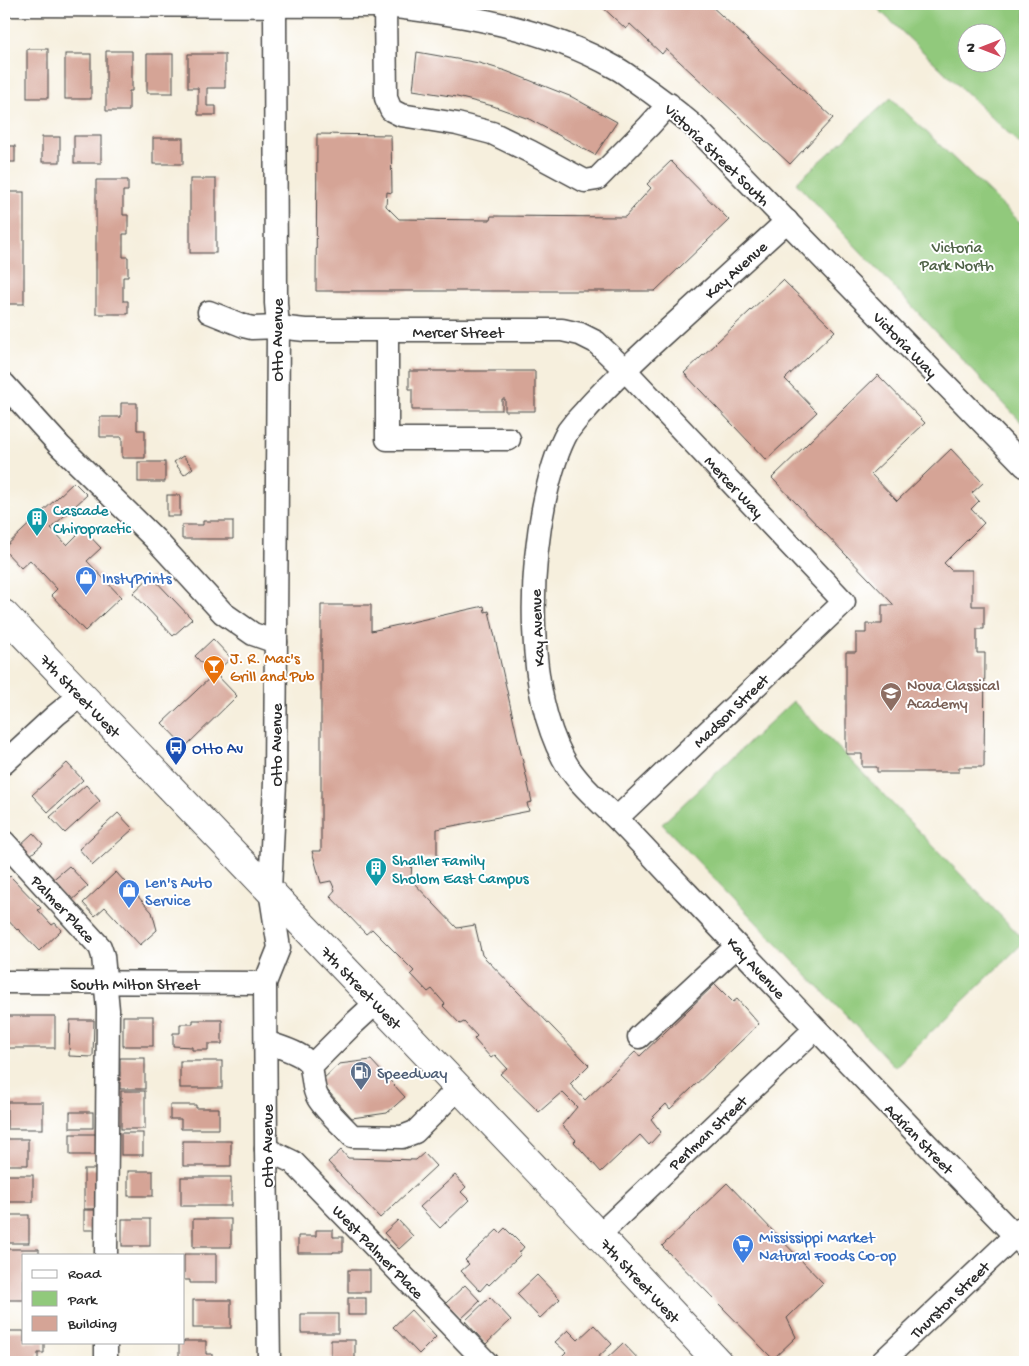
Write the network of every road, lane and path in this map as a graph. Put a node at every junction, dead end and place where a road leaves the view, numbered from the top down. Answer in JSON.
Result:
{"nodes":[{"id":1,"x":4,"y":4,"type":"edge"},
{"id":2,"x":275,"y":5,"type":"edge"},
{"id":3,"x":385,"y":6,"type":"junction"},
{"id":4,"x":669,"y":104,"type":"junction"},
{"id":5,"x":787,"y":221,"type":"junction"},
{"id":6,"x":209,"y":312,"type":"dead end"},
{"id":7,"x":278,"y":327,"type":"junction"},
{"id":8,"x":387,"y":331,"type":"junction"},
{"id":9,"x":625,"y":370,"type":"junction"},
{"id":10,"x":4,"y":384,"type":"edge"},
{"id":11,"x":510,"y":439,"type":"dead end"},
{"id":12,"x":1025,"y":466,"type":"edge"},
{"id":13,"x":844,"y":602,"type":"joint"},
{"id":14,"x":4,"y":614,"type":"edge"},
{"id":15,"x":276,"y":642,"type":"junction"},
{"id":16,"x":81,"y":695,"type":"junction"},
{"id":17,"x":4,"y":763,"type":"edge"},
{"id":18,"x":616,"y":818,"type":"junction"},
{"id":19,"x":4,"y":842,"type":"edge"},
{"id":20,"x":270,"y":890,"type":"junction"},
{"id":21,"x":737,"y":946,"type":"junction"},
{"id":22,"x":4,"y":982,"type":"edge"},
{"id":23,"x":106,"y":982,"type":"junction"},
{"id":24,"x":265,"y":983,"type":"junction"},
{"id":25,"x":377,"y":1002,"type":"junction"},
{"id":26,"x":815,"y":1029,"type":"junction"},
{"id":27,"x":639,"y":1037,"type":"dead end"},
{"id":28,"x":266,"y":1042,"type":"junction"},
{"id":29,"x":311,"y":1066,"type":"junction"},
{"id":30,"x":458,"y":1088,"type":"junction"},
{"id":31,"x":266,"y":1149,"type":"junction"},
{"id":32,"x":599,"y":1235,"type":"junction"},
{"id":33,"x":1022,"y":1236,"type":"edge"},
{"id":34,"x":106,"y":1254,"type":"edge"},
{"id":35,"x":106,"y":1344,"type":"edge"},
{"id":36,"x":106,"y":1362,"type":"edge"},
{"id":37,"x":268,"y":1362,"type":"edge"},
{"id":38,"x":486,"y":1362,"type":"edge"},
{"id":39,"x":718,"y":1362,"type":"edge"},
{"id":40,"x":882,"y":1362,"type":"edge"}],
"edges":[{"from":1,"to":2,"type":"street","name":"Victoria Street South"},
{"from":2,"to":3,"type":"street","name":"Victoria Street South"},
{"from":2,"to":7,"type":"street","name":"Otto Avenue"},
{"from":3,"to":4,"type":"street","name":"Victoria Street South"},
{"from":3,"to":4,"type":"street"},
{"from":4,"to":5,"type":"street","name":"Victoria Street South"},
{"from":5,"to":9,"type":"street","name":"Kay Avenue"},
{"from":5,"to":12,"type":"street","name":"Victoria Way"},
{"from":6,"to":7,"type":"street","name":"Mercer Street"},
{"from":7,"to":8,"type":"street","name":"Mercer Street"},
{"from":7,"to":15,"type":"street","name":"Otto Avenue"},
{"from":8,"to":9,"type":"street","name":"Mercer Street"},
{"from":8,"to":11,"type":"street"},
{"from":9,"to":13,"type":"street","name":"Mercer Way"},
{"from":9,"to":18,"type":"street","name":"Kay Avenue"},
{"from":10,"to":15,"type":"street"},
{"from":13,"to":18,"type":"street","name":"Madson Street"},
{"from":14,"to":16,"type":"main road","name":"7th Street West"},
{"from":15,"to":20,"type":"street","name":"Otto Avenue"},
{"from":16,"to":17,"type":"street"},
{"from":16,"to":20,"type":"main road","name":"7th Street West"},
{"from":18,"to":21,"type":"street","name":"Kay Avenue"},
{"from":19,"to":23,"type":"street","name":"Palmer Place"},
{"from":20,"to":24,"type":"street","name":"Otto Avenue"},
{"from":20,"to":25,"type":"main road","name":"7th Street West"},
{"from":21,"to":26,"type":"street","name":"Kay Avenue"},
{"from":21,"to":27,"type":"street"},
{"from":22,"to":23,"type":"street","name":"South Milton Street"},
{"from":23,"to":24,"type":"street","name":"South Milton Street"},
{"from":23,"to":34,"type":"street","name":"Palmer Place"},
{"from":24,"to":28,"type":"street","name":"Otto Avenue"},
{"from":25,"to":29,"type":"street"},
{"from":25,"to":30,"type":"main road","name":"7th Street West"},
{"from":26,"to":32,"type":"street","name":"Perlman Street"},
{"from":26,"to":33,"type":"street","name":"Adrian Street"},
{"from":28,"to":29,"type":"street"},
{"from":28,"to":31,"type":"street","name":"Otto Avenue"},
{"from":29,"to":30,"type":"street"},
{"from":30,"to":32,"type":"main road","name":"7th Street West"},
{"from":31,"to":37,"type":"street","name":"Otto Avenue"},
{"from":31,"to":38,"type":"street","name":"West Palmer Place"},
{"from":32,"to":39,"type":"main road","name":"7th Street West"},
{"from":33,"to":40,"type":"street","name":"Thurston Street"},
{"from":35,"to":36,"type":"street"}]}
